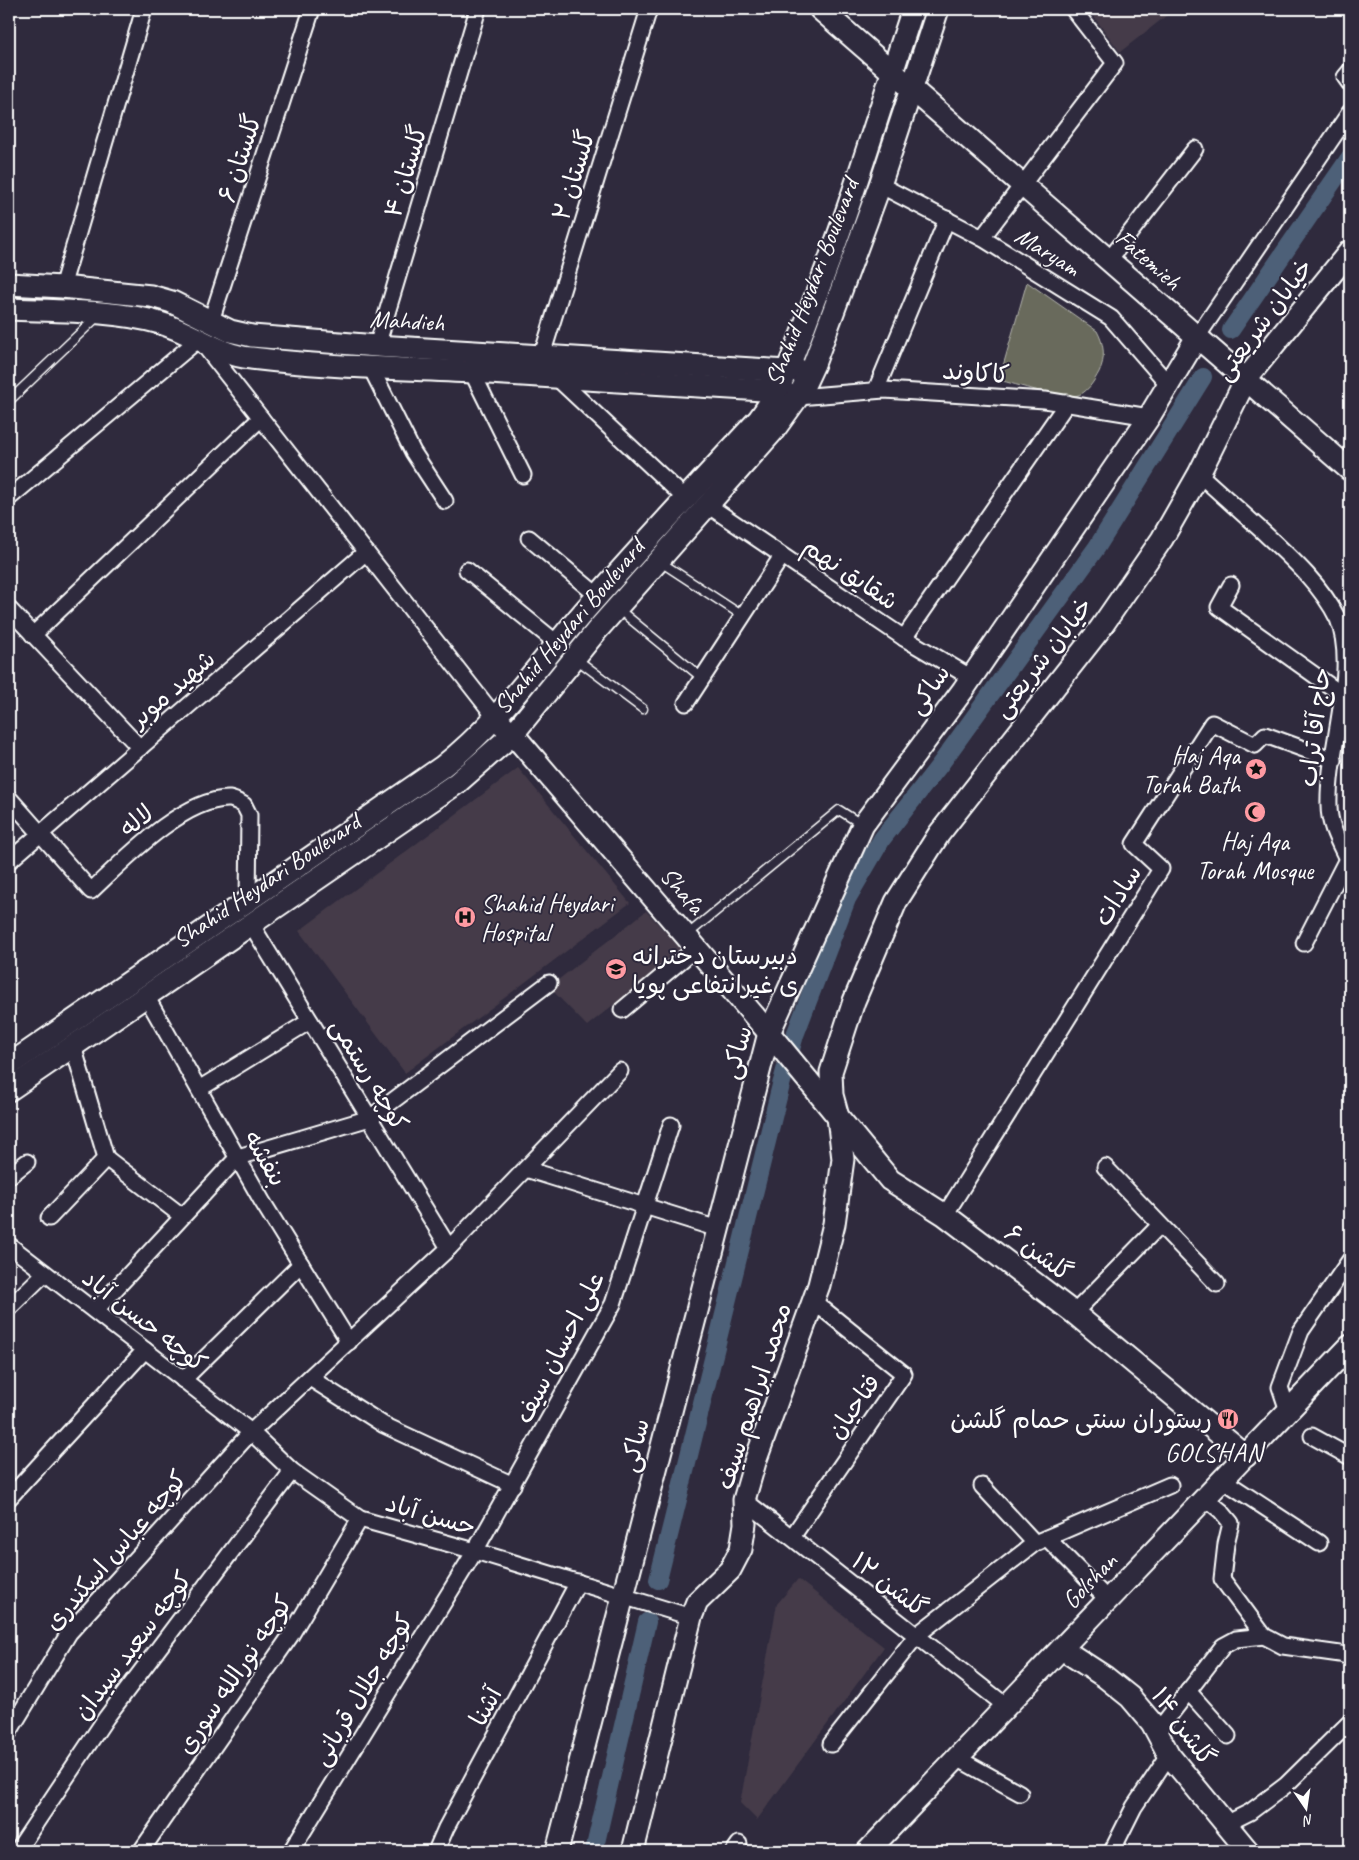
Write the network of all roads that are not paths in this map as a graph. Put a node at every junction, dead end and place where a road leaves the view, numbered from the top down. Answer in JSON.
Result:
{"nodes":[{"id":1,"x":144,"y":9,"type":"edge"},
{"id":2,"x":312,"y":9,"type":"edge"},
{"id":3,"x":478,"y":9,"type":"edge"},
{"id":4,"x":649,"y":9,"type":"edge"},
{"id":5,"x":820,"y":9,"type":"edge"},
{"id":6,"x":912,"y":9,"type":"edge"},
{"id":7,"x":938,"y":9,"type":"edge"},
{"id":8,"x":1073,"y":9,"type":"edge"},
{"id":9,"x":892,"y":71,"type":"junction"},
{"id":10,"x":1350,"y":71,"type":"edge"},
{"id":11,"x":1350,"y":84,"type":"edge"},
{"id":12,"x":912,"y":88,"type":"junction"},
{"id":13,"x":1350,"y":112,"type":"edge"},
{"id":14,"x":1195,"y":149,"type":"dead end"},
{"id":15,"x":880,"y":185,"type":"junction"},
{"id":16,"x":1023,"y":186,"type":"junction"},
{"id":17,"x":947,"y":219,"type":"junction"},
{"id":18,"x":982,"y":238,"type":"junction"},
{"id":19,"x":1350,"y":251,"type":"edge"},
{"id":20,"x":1109,"y":260,"type":"junction"},
{"id":21,"x":9,"y":284,"type":"edge"},
{"id":22,"x":62,"y":287,"type":"junction"},
{"id":23,"x":10,"y":310,"type":"edge"},
{"id":24,"x":100,"y":314,"type":"junction"},
{"id":25,"x":211,"y":321,"type":"junction"},
{"id":26,"x":1197,"y":337,"type":"junction"},
{"id":27,"x":199,"y":339,"type":"junction"},
{"id":28,"x":377,"y":346,"type":"junction"},
{"id":29,"x":542,"y":355,"type":"junction"},
{"id":30,"x":371,"y":368,"type":"junction"},
{"id":31,"x":812,"y":369,"type":"junction"},
{"id":32,"x":787,"y":371,"type":"junction"},
{"id":33,"x":472,"y":372,"type":"junction"},
{"id":34,"x":556,"y":377,"type":"junction"},
{"id":35,"x":1246,"y":379,"type":"junction"},
{"id":36,"x":1169,"y":385,"type":"junction"},
{"id":37,"x":876,"y":390,"type":"junction"},
{"id":38,"x":788,"y":394,"type":"junction"},
{"id":39,"x":9,"y":401,"type":"edge"},
{"id":40,"x":1067,"y":403,"type":"junction"},
{"id":41,"x":1149,"y":417,"type":"junction"},
{"id":42,"x":261,"y":418,"type":"junction"},
{"id":43,"x":1350,"y":470,"type":"edge"},
{"id":44,"x":1199,"y":474,"type":"junction"},
{"id":45,"x":523,"y":475,"type":"dead end"},
{"id":46,"x":9,"y":498,"type":"edge"},
{"id":47,"x":686,"y":499,"type":"junction"},
{"id":48,"x":445,"y":501,"type":"dead end"},
{"id":49,"x":708,"y":506,"type":"junction"},
{"id":50,"x":529,"y":538,"type":"dead end"},
{"id":51,"x":366,"y":552,"type":"junction"},
{"id":52,"x":782,"y":556,"type":"junction"},
{"id":53,"x":659,"y":561,"type":"junction"},
{"id":54,"x":468,"y":570,"type":"dead end"},
{"id":55,"x":1231,"y":585,"type":"dead end"},
{"id":56,"x":598,"y":596,"type":"junction"},
{"id":57,"x":617,"y":608,"type":"junction"},
{"id":58,"x":9,"y":609,"type":"edge"},
{"id":59,"x":743,"y":616,"type":"junction"},
{"id":60,"x":33,"y":635,"type":"junction"},
{"id":61,"x":904,"y":638,"type":"junction"},
{"id":62,"x":558,"y":644,"type":"junction"},
{"id":63,"x":575,"y":658,"type":"junction"},
{"id":64,"x":970,"y":677,"type":"junction"},
{"id":65,"x":702,"y":678,"type":"junction"},
{"id":66,"x":1345,"y":702,"type":"edge"},
{"id":67,"x":686,"y":703,"type":"dead end"},
{"id":68,"x":643,"y":709,"type":"dead end"},
{"id":69,"x":496,"y":718,"type":"junction"},
{"id":70,"x":512,"y":734,"type":"junction"},
{"id":71,"x":140,"y":748,"type":"junction"},
{"id":72,"x":1334,"y":760,"type":"junction"},
{"id":73,"x":9,"y":798,"type":"edge"},
{"id":74,"x":863,"y":825,"type":"junction"},
{"id":75,"x":41,"y":833,"type":"junction"},
{"id":76,"x":9,"y":860,"type":"edge"},
{"id":77,"x":1349,"y":860,"type":"edge"},
{"id":78,"x":248,"y":901,"type":"junction"},
{"id":79,"x":251,"y":924,"type":"junction"},
{"id":80,"x":691,"y":942,"type":"junction"},
{"id":81,"x":1304,"y":943,"type":"dead end"},
{"id":82,"x":549,"y":983,"type":"dead end"},
{"id":83,"x":146,"y":996,"type":"junction"},
{"id":84,"x":622,"y":1010,"type":"dead end"},
{"id":85,"x":310,"y":1021,"type":"junction"},
{"id":86,"x":774,"y":1039,"type":"junction"},
{"id":87,"x":73,"y":1046,"type":"junction"},
{"id":88,"x":10,"y":1063,"type":"edge"},
{"id":89,"x":620,"y":1071,"type":"dead end"},
{"id":90,"x":810,"y":1083,"type":"joint"},
{"id":91,"x":199,"y":1088,"type":"junction"},
{"id":92,"x":9,"y":1090,"type":"edge"},
{"id":93,"x":838,"y":1117,"type":"junction"},
{"id":94,"x":370,"y":1118,"type":"junction"},
{"id":95,"x":671,"y":1125,"type":"dead end"},
{"id":96,"x":238,"y":1157,"type":"junction"},
{"id":97,"x":106,"y":1158,"type":"junction"},
{"id":98,"x":27,"y":1162,"type":"dead end"},
{"id":99,"x":1105,"y":1167,"type":"dead end"},
{"id":100,"x":526,"y":1169,"type":"junction"},
{"id":101,"x":9,"y":1176,"type":"edge"},
{"id":102,"x":645,"y":1206,"type":"junction"},
{"id":103,"x":944,"y":1215,"type":"junction"},
{"id":104,"x":182,"y":1216,"type":"junction"},
{"id":105,"x":49,"y":1218,"type":"dead end"},
{"id":106,"x":1160,"y":1225,"type":"junction"},
{"id":107,"x":718,"y":1229,"type":"junction"},
{"id":108,"x":9,"y":1245,"type":"edge"},
{"id":109,"x":450,"y":1248,"type":"junction"},
{"id":110,"x":1350,"y":1260,"type":"edge"},
{"id":111,"x":301,"y":1264,"type":"junction"},
{"id":112,"x":45,"y":1273,"type":"junction"},
{"id":113,"x":1217,"y":1284,"type":"dead end"},
{"id":114,"x":813,"y":1301,"type":"junction"},
{"id":115,"x":9,"y":1308,"type":"edge"},
{"id":116,"x":95,"y":1311,"type":"junction"},
{"id":117,"x":1074,"y":1313,"type":"junction"},
{"id":118,"x":349,"y":1342,"type":"junction"},
{"id":119,"x":1350,"y":1346,"type":"edge"},
{"id":120,"x":145,"y":1350,"type":"junction"},
{"id":121,"x":310,"y":1378,"type":"junction"},
{"id":122,"x":183,"y":1380,"type":"junction"},
{"id":123,"x":1288,"y":1411,"type":"junction"},
{"id":124,"x":251,"y":1432,"type":"junction"},
{"id":125,"x":1312,"y":1436,"type":"dead end"},
{"id":126,"x":1246,"y":1456,"type":"junction"},
{"id":127,"x":1350,"y":1458,"type":"edge"},
{"id":128,"x":292,"y":1471,"type":"junction"},
{"id":129,"x":1223,"y":1480,"type":"junction"},
{"id":130,"x":513,"y":1485,"type":"junction"},
{"id":131,"x":1170,"y":1485,"type":"dead end"},
{"id":132,"x":982,"y":1486,"type":"dead end"},
{"id":133,"x":9,"y":1498,"type":"edge"},
{"id":134,"x":1205,"y":1498,"type":"junction"},
{"id":135,"x":744,"y":1500,"type":"junction"},
{"id":136,"x":360,"y":1519,"type":"junction"},
{"id":137,"x":792,"y":1537,"type":"junction"},
{"id":138,"x":1041,"y":1541,"type":"junction"},
{"id":139,"x":1318,"y":1543,"type":"dead end"},
{"id":140,"x":475,"y":1551,"type":"junction"},
{"id":141,"x":578,"y":1582,"type":"junction"},
{"id":142,"x":623,"y":1596,"type":"junction"},
{"id":143,"x":1108,"y":1600,"type":"junction"},
{"id":144,"x":691,"y":1616,"type":"junction"},
{"id":145,"x":917,"y":1635,"type":"junction"},
{"id":146,"x":1264,"y":1636,"type":"junction"},
{"id":147,"x":1062,"y":1648,"type":"junction"},
{"id":148,"x":1350,"y":1657,"type":"edge"},
{"id":149,"x":1188,"y":1690,"type":"junction"},
{"id":150,"x":1006,"y":1706,"type":"junction"},
{"id":151,"x":1350,"y":1722,"type":"edge"},
{"id":152,"x":9,"y":1732,"type":"edge"},
{"id":153,"x":1157,"y":1732,"type":"junction"},
{"id":154,"x":1228,"y":1736,"type":"dead end"},
{"id":155,"x":831,"y":1744,"type":"dead end"},
{"id":156,"x":1169,"y":1755,"type":"junction"},
{"id":157,"x":957,"y":1758,"type":"junction"},
{"id":158,"x":1020,"y":1793,"type":"dead end"},
{"id":159,"x":1226,"y":1824,"type":"junction"},
{"id":160,"x":877,"y":1849,"type":"edge"},
{"id":161,"x":17,"y":1851,"type":"edge"},
{"id":162,"x":141,"y":1851,"type":"edge"},
{"id":163,"x":291,"y":1851,"type":"edge"},
{"id":164,"x":437,"y":1851,"type":"edge"},
{"id":165,"x":557,"y":1851,"type":"edge"},
{"id":166,"x":633,"y":1851,"type":"edge"},
{"id":167,"x":1112,"y":1851,"type":"edge"},
{"id":168,"x":1248,"y":1851,"type":"edge"}],
"edges":[{"from":1,"to":22,"type":"street"},
{"from":2,"to":25,"type":"street","name":"گلستان ۶"},
{"from":3,"to":28,"type":"street","name":"گلستان ۴"},
{"from":4,"to":29,"type":"street","name":"گلستان ۲"},
{"from":5,"to":9,"type":"street","name":"Fatemieh"},
{"from":6,"to":9,"type":"street","name":"Shahid Heydari Boulevard"},
{"from":7,"to":12,"type":"street","name":"Shahid Heydari Boulevard"},
{"from":8,"to":16,"type":"street"},
{"from":9,"to":12,"type":"street","name":"Fatemieh"},
{"from":9,"to":32,"type":"street","name":"Shahid Heydari Boulevard"},
{"from":10,"to":11,"type":"street"},
{"from":12,"to":15,"type":"street","name":"Shahid Heydari Boulevard"},
{"from":12,"to":16,"type":"street","name":"Fatemieh"},
{"from":13,"to":26,"type":"street"},
{"from":14,"to":20,"type":"street"},
{"from":15,"to":17,"type":"street","name":"Maryam"},
{"from":15,"to":31,"type":"street","name":"Shahid Heydari Boulevard"},
{"from":16,"to":18,"type":"street"},
{"from":16,"to":20,"type":"street","name":"Fatemieh"},
{"from":17,"to":18,"type":"street","name":"Maryam"},
{"from":17,"to":37,"type":"street"},
{"from":18,"to":36,"type":"street","name":"Maryam"},
{"from":19,"to":35,"type":"street","name":"خیابان شریعتی"},
{"from":20,"to":26,"type":"street","name":"Fatemieh"},
{"from":21,"to":22,"type":"street","name":"Mahdieh"},
{"from":22,"to":25,"type":"street","name":"Mahdieh"},
{"from":23,"to":24,"type":"street","name":"Mahdieh"},
{"from":24,"to":27,"type":"street","name":"Mahdieh"},
{"from":24,"to":39,"type":"lane"},
{"from":25,"to":27,"type":"street"},
{"from":25,"to":28,"type":"street","name":"Mahdieh"},
{"from":26,"to":35,"type":"street","name":"Fatemieh"},
{"from":26,"to":36,"type":"street","name":"ساکی"},
{"from":27,"to":30,"type":"street","name":"Mahdieh"},
{"from":27,"to":42,"type":"street"},
{"from":27,"to":46,"type":"street"},
{"from":28,"to":29,"type":"street","name":"Mahdieh"},
{"from":29,"to":32,"type":"street","name":"Mahdieh"},
{"from":30,"to":33,"type":"street","name":"Mahdieh"},
{"from":30,"to":48,"type":"street"},
{"from":31,"to":32,"type":"street","name":"Mahdieh"},
{"from":31,"to":38,"type":"street","name":"Shahid Heydari Boulevard"},
{"from":32,"to":38,"type":"street","name":"Shahid Heydari Boulevard"},
{"from":33,"to":34,"type":"street","name":"Mahdieh"},
{"from":33,"to":45,"type":"street"},
{"from":34,"to":38,"type":"street","name":"Mahdieh"},
{"from":34,"to":47,"type":"street"},
{"from":35,"to":43,"type":"street","name":"Fatemieh"},
{"from":35,"to":44,"type":"street","name":"خیابان شریعتی"},
{"from":36,"to":41,"type":"street","name":"ساکی"},
{"from":37,"to":38,"type":"street","name":"کاکاوند"},
{"from":37,"to":40,"type":"street","name":"کاکاوند"},
{"from":38,"to":47,"type":"street","name":"Shahid Heydari Boulevard"},
{"from":38,"to":49,"type":"street","name":"Shahid Heydari Boulevard"},
{"from":40,"to":41,"type":"street","name":"کاکاوند"},
{"from":40,"to":61,"type":"street"},
{"from":41,"to":64,"type":"street","name":"ساکی"},
{"from":42,"to":51,"type":"street"},
{"from":42,"to":60,"type":"street"},
{"from":44,"to":66,"type":"street","name":"حاج آقا تراب"},
{"from":44,"to":93,"type":"street","name":"خیابان شریعتی"},
{"from":47,"to":56,"type":"street","name":"Shahid Heydari Boulevard"},
{"from":49,"to":52,"type":"street","name":"شقایق نهم"},
{"from":49,"to":53,"type":"street","name":"Shahid Heydari Boulevard"},
{"from":50,"to":56,"type":"street"},
{"from":51,"to":69,"type":"street"},
{"from":51,"to":71,"type":"street","name":"شهید موبر"},
{"from":52,"to":59,"type":"street"},
{"from":52,"to":61,"type":"street","name":"شقایق نهم"},
{"from":53,"to":57,"type":"street","name":"Shahid Heydari Boulevard"},
{"from":53,"to":59,"type":"lane"},
{"from":54,"to":62,"type":"street"},
{"from":55,"to":66,"type":"street"},
{"from":56,"to":62,"type":"street","name":"Shahid Heydari Boulevard"},
{"from":57,"to":63,"type":"street","name":"Shahid Heydari Boulevard"},
{"from":57,"to":65,"type":"lane"},
{"from":58,"to":60,"type":"street"},
{"from":59,"to":65,"type":"street"},
{"from":60,"to":71,"type":"street"},
{"from":61,"to":64,"type":"street","name":"شقایق نهم"},
{"from":62,"to":69,"type":"street","name":"Shahid Heydari Boulevard"},
{"from":63,"to":68,"type":"lane"},
{"from":63,"to":70,"type":"street","name":"Shahid Heydari Boulevard"},
{"from":64,"to":74,"type":"street","name":"ساکی"},
{"from":65,"to":67,"type":"street"},
{"from":66,"to":72,"type":"street","name":"حاج آقا تراب"},
{"from":69,"to":70,"type":"street","name":"Shafa"},
{"from":69,"to":78,"type":"street","name":"Shahid Heydari Boulevard"},
{"from":70,"to":79,"type":"street","name":"Shahid Heydari Boulevard"},
{"from":70,"to":80,"type":"street","name":"Shafa"},
{"from":71,"to":75,"type":"street","name":"شهید موبر"},
{"from":72,"to":77,"type":"street","name":"حاج آقا تراب"},
{"from":72,"to":103,"type":"street","name":"سادات"},
{"from":73,"to":75,"type":"street","name":"لاله"},
{"from":74,"to":80,"type":"lane"},
{"from":74,"to":86,"type":"street","name":"ساکی"},
{"from":75,"to":76,"type":"street","name":"شهید موبر"},
{"from":75,"to":78,"type":"street","name":"لاله"},
{"from":77,"to":81,"type":"street"},
{"from":78,"to":88,"type":"street","name":"Shahid Heydari Boulevard"},
{"from":79,"to":83,"type":"street","name":"Shahid Heydari Boulevard"},
{"from":79,"to":85,"type":"street","name":"کوچه رستمی"},
{"from":80,"to":84,"type":"street"},
{"from":80,"to":86,"type":"street","name":"Shafa"},
{"from":82,"to":94,"type":"street"},
{"from":83,"to":87,"type":"street","name":"Shahid Heydari Boulevard"},
{"from":83,"to":91,"type":"street","name":"بنفشه"},
{"from":85,"to":91,"type":"street"},
{"from":85,"to":94,"type":"street","name":"کوچه رستمی"},
{"from":86,"to":90,"type":"street","name":"Shafa"},
{"from":86,"to":107,"type":"street","name":"ساکی"},
{"from":87,"to":92,"type":"street","name":"Shahid Heydari Boulevard"},
{"from":87,"to":97,"type":"street"},
{"from":89,"to":100,"type":"street","name":"کوچه عباس اسکندری"},
{"from":90,"to":93,"type":"street","name":"گلشن ۶"},
{"from":91,"to":96,"type":"street","name":"بنفشه"},
{"from":93,"to":103,"type":"street","name":"گلشن ۶"},
{"from":93,"to":114,"type":"street","name":"محمد ابراهیم سیف"},
{"from":94,"to":96,"type":"street"},
{"from":94,"to":109,"type":"street","name":"کوچه رستمی"},
{"from":95,"to":102,"type":"street","name":"علی احسان سیف"},
{"from":96,"to":104,"type":"street"},
{"from":96,"to":111,"type":"street","name":"بنفشه"},
{"from":97,"to":104,"type":"street"},
{"from":97,"to":105,"type":"street"},
{"from":98,"to":101,"type":"street"},
{"from":99,"to":106,"type":"street"},
{"from":100,"to":102,"type":"street"},
{"from":100,"to":109,"type":"street","name":"کوچه عباس اسکندری"},
{"from":102,"to":107,"type":"street"},
{"from":102,"to":130,"type":"street","name":"علی احسان سیف"},
{"from":103,"to":117,"type":"street","name":"گلشن ۶"},
{"from":104,"to":116,"type":"street"},
{"from":106,"to":113,"type":"street"},
{"from":106,"to":117,"type":"street"},
{"from":107,"to":142,"type":"street","name":"ساکی"},
{"from":108,"to":112,"type":"street","name":"کوچه حسن آباد"},
{"from":109,"to":118,"type":"street","name":"کوچه عباس اسکندری"},
{"from":110,"to":123,"type":"street"},
{"from":111,"to":118,"type":"street","name":"بنفشه"},
{"from":111,"to":122,"type":"street"},
{"from":112,"to":115,"type":"street"},
{"from":112,"to":116,"type":"street","name":"کوچه حسن آباد"},
{"from":114,"to":135,"type":"street","name":"محمد ابراهیم سیف"},
{"from":114,"to":137,"type":"street","name":"فتاحیان"},
{"from":116,"to":120,"type":"street","name":"کوچه حسن آباد"},
{"from":117,"to":126,"type":"street","name":"گلشن ۶"},
{"from":118,"to":121,"type":"street","name":"کوچه عباس اسکندری"},
{"from":119,"to":123,"type":"street","name":"Golshan"},
{"from":120,"to":122,"type":"street","name":"کوچه حسن آباد"},
{"from":120,"to":133,"type":"street"},
{"from":121,"to":124,"type":"street","name":"کوچه عباس اسکندری"},
{"from":121,"to":130,"type":"street"},
{"from":122,"to":124,"type":"street","name":"کوچه حسن آباد"},
{"from":123,"to":126,"type":"street","name":"Golshan"},
{"from":124,"to":128,"type":"street","name":"حسن آباد"},
{"from":124,"to":152,"type":"street","name":"کوچه عباس اسکندری"},
{"from":125,"to":127,"type":"street"},
{"from":126,"to":129,"type":"street","name":"Golshan"},
{"from":128,"to":136,"type":"street","name":"حسن آباد"},
{"from":128,"to":161,"type":"street","name":"کوچه سعید سیدان"},
{"from":129,"to":134,"type":"street","name":"Golshan"},
{"from":129,"to":139,"type":"street"},
{"from":130,"to":140,"type":"street","name":"علی احسان سیف"},
{"from":131,"to":138,"type":"street"},
{"from":132,"to":138,"type":"street"},
{"from":134,"to":143,"type":"street","name":"Golshan"},
{"from":134,"to":146,"type":"street"},
{"from":135,"to":137,"type":"street","name":"گلشن ۱۲"},
{"from":135,"to":144,"type":"street","name":"محمد ابراهیم سیف"},
{"from":136,"to":140,"type":"street","name":"حسن آباد"},
{"from":136,"to":162,"type":"street","name":"کوچه نورالله سوری"},
{"from":137,"to":145,"type":"street","name":"گلشن ۱۲"},
{"from":138,"to":143,"type":"street"},
{"from":138,"to":145,"type":"street"},
{"from":140,"to":141,"type":"street","name":"حسن آباد"},
{"from":140,"to":163,"type":"street","name":"کوچه جلال قربانی"},
{"from":141,"to":142,"type":"street","name":"حسن آباد"},
{"from":141,"to":164,"type":"street","name":"آشنا"},
{"from":142,"to":144,"type":"street","name":"حسن آباد"},
{"from":142,"to":165,"type":"street","name":"ساکی"},
{"from":143,"to":147,"type":"street","name":"Golshan"},
{"from":144,"to":166,"type":"street","name":"محمد ابراهیم سیف"},
{"from":145,"to":150,"type":"street","name":"گلشن ۱۲"},
{"from":145,"to":155,"type":"street"},
{"from":146,"to":148,"type":"street"},
{"from":146,"to":149,"type":"street"},
{"from":147,"to":150,"type":"street","name":"Golshan"},
{"from":147,"to":153,"type":"street","name":"گلشن ۱۴"},
{"from":149,"to":153,"type":"street"},
{"from":149,"to":154,"type":"street"},
{"from":150,"to":157,"type":"street","name":"Golshan"},
{"from":151,"to":159,"type":"street"},
{"from":153,"to":156,"type":"street","name":"گلشن ۱۴"},
{"from":156,"to":159,"type":"street","name":"گلشن ۱۴"},
{"from":156,"to":167,"type":"street"},
{"from":157,"to":158,"type":"street"},
{"from":157,"to":160,"type":"street","name":"Golshan"},
{"from":159,"to":168,"type":"street","name":"گلشن ۱۴"}]}
